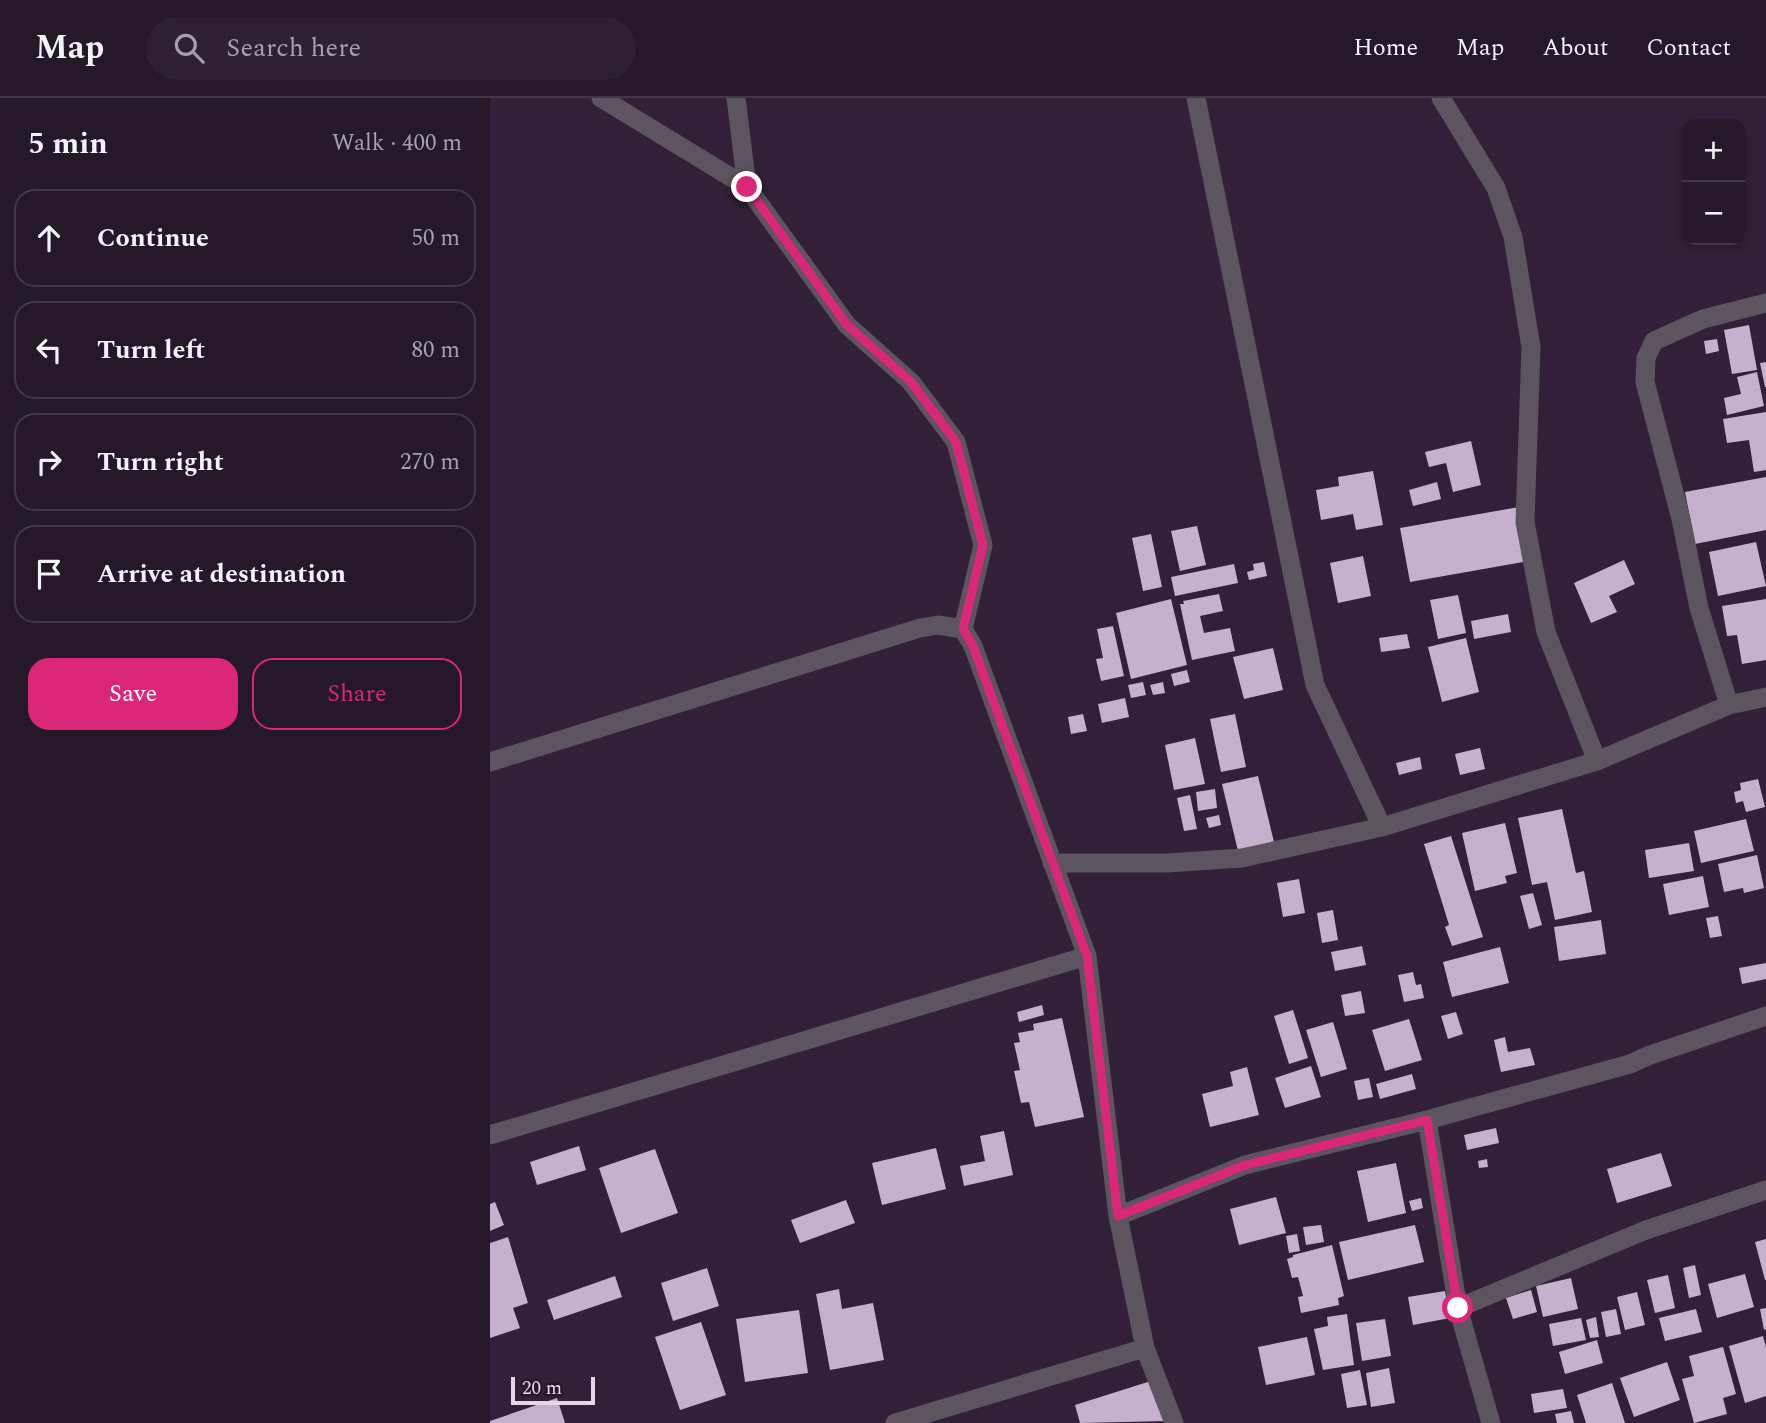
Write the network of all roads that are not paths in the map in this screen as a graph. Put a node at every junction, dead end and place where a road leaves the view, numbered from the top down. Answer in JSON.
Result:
{"nodes":[{"id":1,"x":601,"y":98,"type":"edge"},
{"id":2,"x":736,"y":98,"type":"edge"},
{"id":3,"x":1196,"y":98,"type":"edge"},
{"id":4,"x":1441,"y":98,"type":"edge"},
{"id":5,"x":747,"y":187,"type":"junction"},
{"id":6,"x":1766,"y":303,"type":"edge"},
{"id":7,"x":963,"y":629,"type":"junction"},
{"id":8,"x":1766,"y":697,"type":"edge"},
{"id":9,"x":1729,"y":705,"type":"junction"},
{"id":10,"x":1597,"y":761,"type":"junction"},
{"id":11,"x":490,"y":762,"type":"edge"},
{"id":12,"x":1382,"y":827,"type":"junction"},
{"id":13,"x":1052,"y":863,"type":"junction"},
{"id":14,"x":1087,"y":956,"type":"junction"},
{"id":15,"x":1766,"y":1016,"type":"edge"},
{"id":16,"x":1427,"y":1120,"type":"junction"},
{"id":17,"x":490,"y":1135,"type":"edge"},
{"id":18,"x":1766,"y":1190,"type":"edge"},
{"id":19,"x":1118,"y":1216,"type":"junction"},
{"id":20,"x":1458,"y":1308,"type":"junction"},
{"id":21,"x":1145,"y":1348,"type":"junction"},
{"id":22,"x":895,"y":1423,"type":"edge"},
{"id":23,"x":1174,"y":1423,"type":"edge"},
{"id":24,"x":1492,"y":1423,"type":"edge"}],
"edges":[{"from":1,"to":5,"type":"street"},
{"from":2,"to":5,"type":"street"},
{"from":3,"to":12,"type":"street"},
{"from":4,"to":10,"type":"street"},
{"from":5,"to":7,"type":"street"},
{"from":6,"to":9,"type":"street"},
{"from":7,"to":11,"type":"street"},
{"from":7,"to":13,"type":"street"},
{"from":8,"to":9,"type":"street"},
{"from":9,"to":10,"type":"street"},
{"from":10,"to":12,"type":"street"},
{"from":12,"to":13,"type":"street"},
{"from":13,"to":14,"type":"street"},
{"from":14,"to":17,"type":"street"},
{"from":14,"to":19,"type":"street"},
{"from":15,"to":16,"type":"street"},
{"from":16,"to":19,"type":"street"},
{"from":16,"to":20,"type":"street"},
{"from":18,"to":20,"type":"street"},
{"from":19,"to":21,"type":"street"},
{"from":20,"to":24,"type":"street"},
{"from":21,"to":22,"type":"street"},
{"from":21,"to":23,"type":"street"}]}
